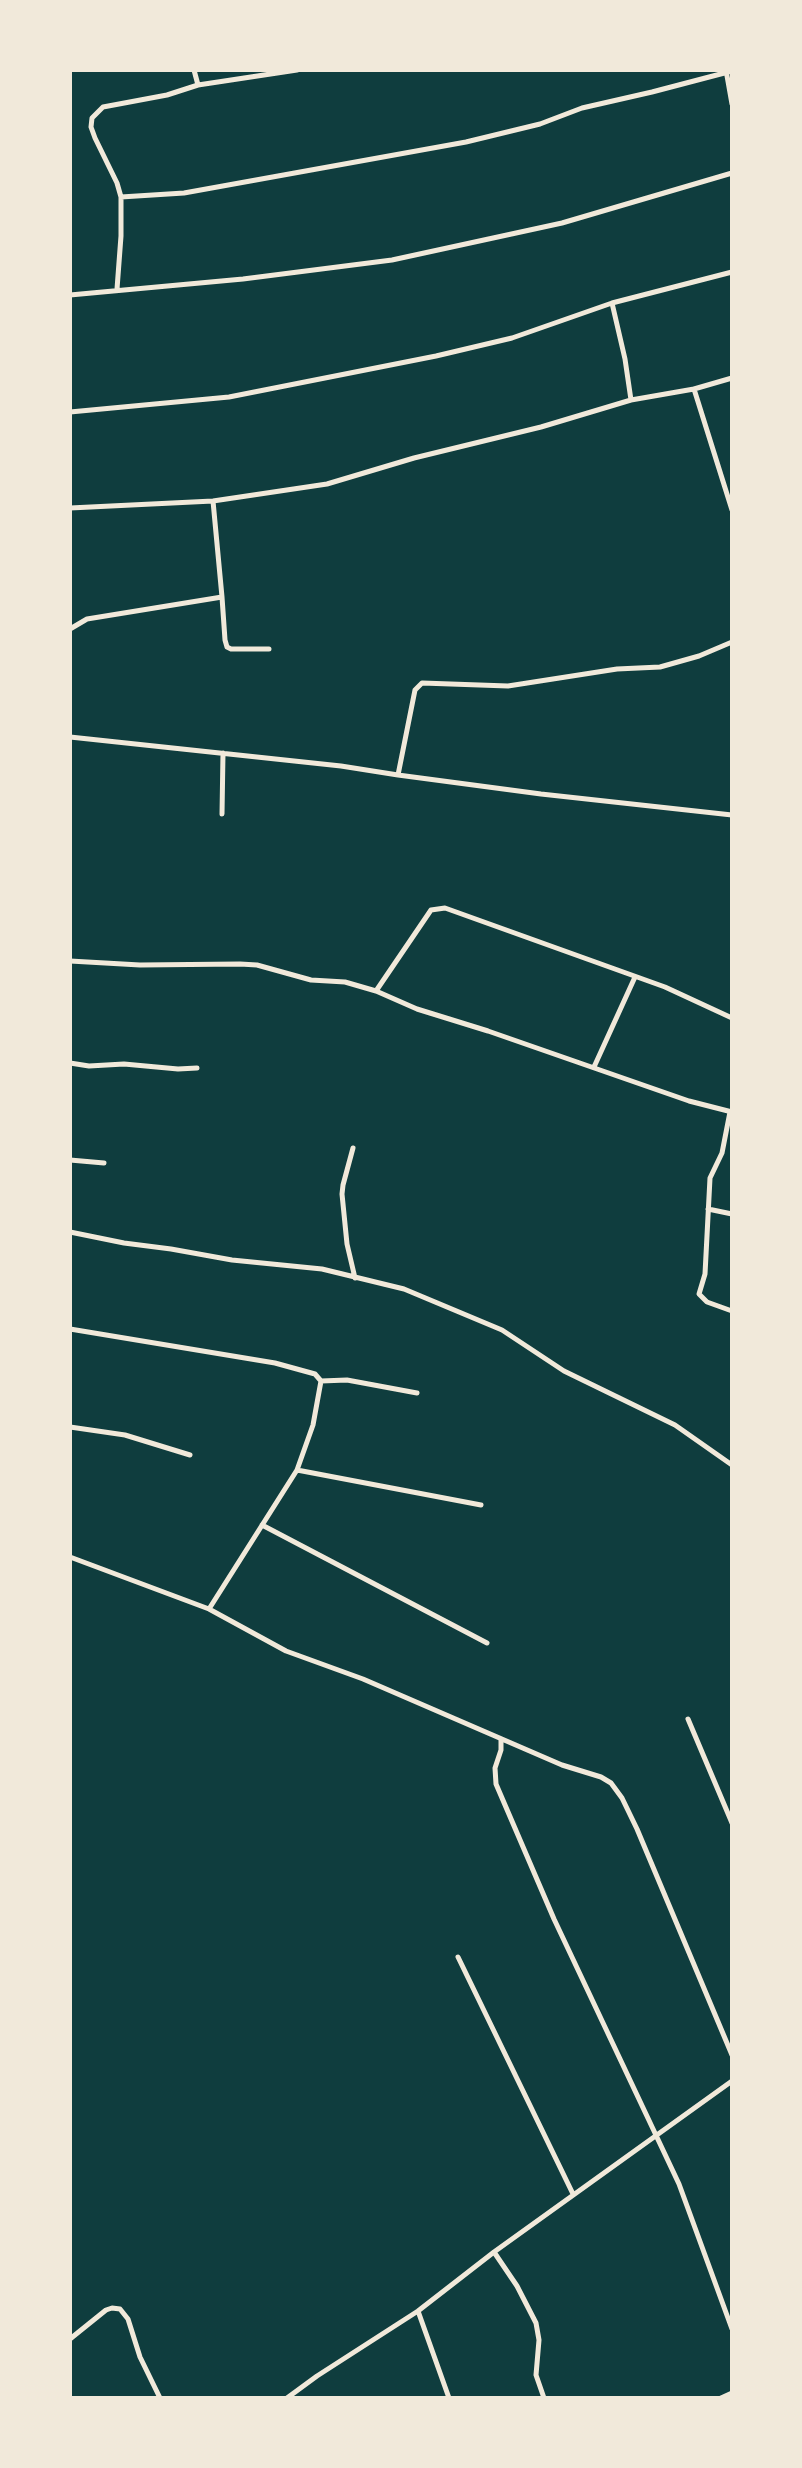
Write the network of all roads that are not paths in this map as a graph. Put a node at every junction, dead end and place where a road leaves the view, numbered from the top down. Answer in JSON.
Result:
{"nodes":[{"id":1,"x":194,"y":70,"type":"edge"},
{"id":2,"x":297,"y":70,"type":"edge"},
{"id":3,"x":728,"y":71,"type":"edge"},
{"id":4,"x":198,"y":85,"type":"junction"},
{"id":5,"x":732,"y":104,"type":"edge"},
{"id":6,"x":732,"y":173,"type":"edge"},
{"id":7,"x":121,"y":197,"type":"junction"},
{"id":8,"x":732,"y":272,"type":"edge"},
{"id":9,"x":117,"y":289,"type":"junction"},
{"id":10,"x":70,"y":295,"type":"edge"},
{"id":11,"x":612,"y":303,"type":"junction"},
{"id":12,"x":732,"y":378,"type":"edge"},
{"id":13,"x":694,"y":388,"type":"junction"},
{"id":14,"x":631,"y":400,"type":"junction"},
{"id":15,"x":70,"y":412,"type":"edge"},
{"id":16,"x":213,"y":501,"type":"junction"},
{"id":17,"x":70,"y":508,"type":"edge"},
{"id":18,"x":732,"y":510,"type":"edge"},
{"id":19,"x":222,"y":597,"type":"junction"},
{"id":20,"x":70,"y":629,"type":"edge"},
{"id":21,"x":732,"y":642,"type":"edge"},
{"id":22,"x":269,"y":649,"type":"dead end"},
{"id":23,"x":70,"y":737,"type":"edge"},
{"id":24,"x":223,"y":753,"type":"junction"},
{"id":25,"x":398,"y":775,"type":"junction"},
{"id":26,"x":222,"y":814,"type":"dead end"},
{"id":27,"x":732,"y":816,"type":"edge"},
{"id":28,"x":70,"y":961,"type":"edge"},
{"id":29,"x":635,"y":977,"type":"junction"},
{"id":30,"x":376,"y":991,"type":"junction"},
{"id":31,"x":732,"y":1018,"type":"edge"},
{"id":32,"x":70,"y":1063,"type":"edge"},
{"id":33,"x":197,"y":1068,"type":"dead end"},
{"id":34,"x":594,"y":1068,"type":"junction"},
{"id":35,"x":731,"y":1112,"type":"edge"},
{"id":36,"x":353,"y":1147,"type":"dead end"},
{"id":37,"x":70,"y":1160,"type":"edge"},
{"id":38,"x":104,"y":1163,"type":"dead end"},
{"id":39,"x":708,"y":1209,"type":"junction"},
{"id":40,"x":732,"y":1214,"type":"edge"},
{"id":41,"x":70,"y":1232,"type":"edge"},
{"id":42,"x":355,"y":1278,"type":"junction"},
{"id":43,"x":732,"y":1311,"type":"edge"},
{"id":44,"x":70,"y":1329,"type":"edge"},
{"id":45,"x":321,"y":1381,"type":"junction"},
{"id":46,"x":417,"y":1394,"type":"dead end"},
{"id":47,"x":70,"y":1427,"type":"edge"},
{"id":48,"x":190,"y":1455,"type":"dead end"},
{"id":49,"x":732,"y":1465,"type":"edge"},
{"id":50,"x":297,"y":1470,"type":"junction"},
{"id":51,"x":481,"y":1506,"type":"dead end"},
{"id":52,"x":262,"y":1525,"type":"junction"},
{"id":53,"x":70,"y":1557,"type":"edge"},
{"id":54,"x":209,"y":1609,"type":"junction"},
{"id":55,"x":487,"y":1643,"type":"dead end"},
{"id":56,"x":688,"y":1719,"type":"dead end"},
{"id":57,"x":501,"y":1739,"type":"junction"},
{"id":58,"x":732,"y":1824,"type":"edge"},
{"id":59,"x":458,"y":1957,"type":"dead end"},
{"id":60,"x":732,"y":2055,"type":"edge"},
{"id":61,"x":732,"y":2081,"type":"edge"},
{"id":62,"x":657,"y":2134,"type":"junction"},
{"id":63,"x":573,"y":2194,"type":"junction"},
{"id":64,"x":494,"y":2252,"type":"junction"},
{"id":65,"x":418,"y":2311,"type":"junction"},
{"id":66,"x":732,"y":2329,"type":"edge"},
{"id":67,"x":70,"y":2339,"type":"edge"},
{"id":68,"x":732,"y":2393,"type":"edge"},
{"id":69,"x":160,"y":2398,"type":"edge"},
{"id":70,"x":287,"y":2398,"type":"edge"},
{"id":71,"x":449,"y":2398,"type":"edge"},
{"id":72,"x":544,"y":2398,"type":"edge"},
{"id":73,"x":721,"y":2398,"type":"edge"}],
"edges":[{"from":1,"to":4,"type":"street"},
{"from":2,"to":4,"type":"street"},
{"from":3,"to":5,"type":"street"},
{"from":3,"to":7,"type":"street"},
{"from":4,"to":7,"type":"street"},
{"from":6,"to":9,"type":"street"},
{"from":7,"to":9,"type":"street"},
{"from":8,"to":11,"type":"street"},
{"from":9,"to":10,"type":"street"},
{"from":11,"to":14,"type":"street"},
{"from":11,"to":15,"type":"street"},
{"from":12,"to":13,"type":"street"},
{"from":13,"to":14,"type":"street"},
{"from":13,"to":18,"type":"street"},
{"from":14,"to":16,"type":"street"},
{"from":16,"to":17,"type":"street"},
{"from":16,"to":19,"type":"street"},
{"from":19,"to":20,"type":"street"},
{"from":19,"to":22,"type":"street"},
{"from":21,"to":25,"type":"street"},
{"from":23,"to":24,"type":"street"},
{"from":24,"to":25,"type":"street"},
{"from":24,"to":26,"type":"street"},
{"from":25,"to":27,"type":"street"},
{"from":28,"to":30,"type":"street"},
{"from":29,"to":30,"type":"street"},
{"from":29,"to":31,"type":"street"},
{"from":29,"to":34,"type":"street"},
{"from":30,"to":34,"type":"street"},
{"from":32,"to":33,"type":"street"},
{"from":34,"to":35,"type":"street"},
{"from":35,"to":39,"type":"street"},
{"from":36,"to":42,"type":"street"},
{"from":37,"to":38,"type":"street"},
{"from":39,"to":40,"type":"street"},
{"from":39,"to":43,"type":"street"},
{"from":41,"to":42,"type":"street"},
{"from":42,"to":49,"type":"street"},
{"from":44,"to":45,"type":"street"},
{"from":45,"to":46,"type":"street"},
{"from":45,"to":50,"type":"street"},
{"from":47,"to":48,"type":"street"},
{"from":50,"to":51,"type":"street"},
{"from":50,"to":52,"type":"street"},
{"from":52,"to":54,"type":"street"},
{"from":52,"to":55,"type":"street"},
{"from":53,"to":54,"type":"street"},
{"from":54,"to":57,"type":"street"},
{"from":56,"to":58,"type":"street"},
{"from":57,"to":60,"type":"street"},
{"from":57,"to":62,"type":"street"},
{"from":59,"to":63,"type":"street"},
{"from":61,"to":62,"type":"street"},
{"from":62,"to":63,"type":"street"},
{"from":62,"to":66,"type":"street"},
{"from":63,"to":64,"type":"street"},
{"from":64,"to":65,"type":"street"},
{"from":64,"to":72,"type":"street"},
{"from":65,"to":70,"type":"street"},
{"from":65,"to":71,"type":"street"},
{"from":67,"to":69,"type":"street"},
{"from":68,"to":73,"type":"street"}]}
